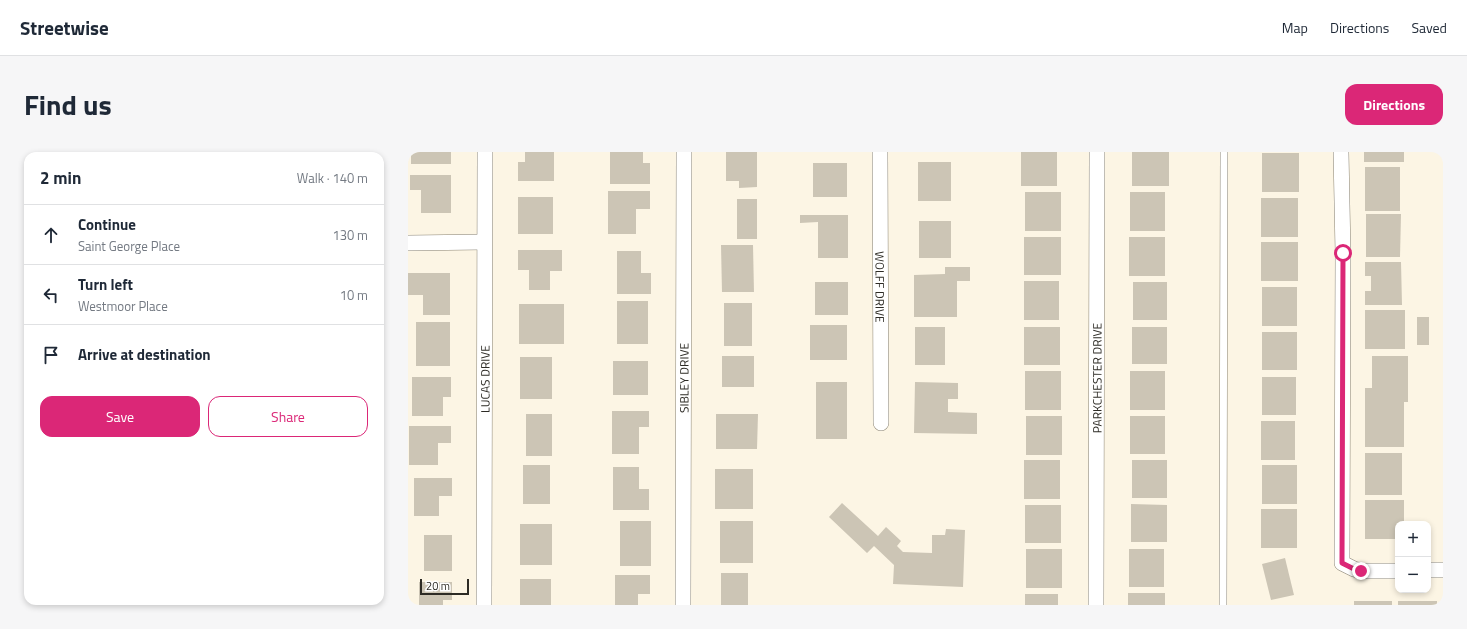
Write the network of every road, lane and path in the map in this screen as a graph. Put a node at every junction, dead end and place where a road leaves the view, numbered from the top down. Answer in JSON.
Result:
{"nodes":[{"id":1,"x":484,"y":152,"type":"edge"},
{"id":2,"x":684,"y":152,"type":"edge"},
{"id":3,"x":880,"y":152,"type":"edge"},
{"id":4,"x":1097,"y":152,"type":"edge"},
{"id":5,"x":1224,"y":152,"type":"edge"},
{"id":6,"x":1341,"y":152,"type":"edge"},
{"id":7,"x":484,"y":242,"type":"junction"},
{"id":8,"x":408,"y":243,"type":"edge"},
{"id":9,"x":881,"y":423,"type":"dead end"},
{"id":10,"x":1431,"y":570,"type":"edge"},
{"id":11,"x":1443,"y":570,"type":"edge"},
{"id":12,"x":1395,"y":571,"type":"edge"},
{"id":13,"x":484,"y":605,"type":"edge"},
{"id":14,"x":683,"y":605,"type":"edge"},
{"id":15,"x":1096,"y":605,"type":"edge"},
{"id":16,"x":1223,"y":605,"type":"edge"}],
"edges":[{"from":1,"to":7,"type":"street","name":"LUCAS DRIVE"},
{"from":2,"to":14,"type":"street","name":"SIBLEY DRIVE"},
{"from":3,"to":9,"type":"street","name":"WOLFF DRIVE"},
{"from":4,"to":15,"type":"street","name":"PARKCHESTER DRIVE"},
{"from":5,"to":16,"type":"lane"},
{"from":6,"to":12,"type":"street"},
{"from":7,"to":8,"type":"street"},
{"from":7,"to":13,"type":"street","name":"LUCAS DRIVE"},
{"from":10,"to":11,"type":"street"}]}
